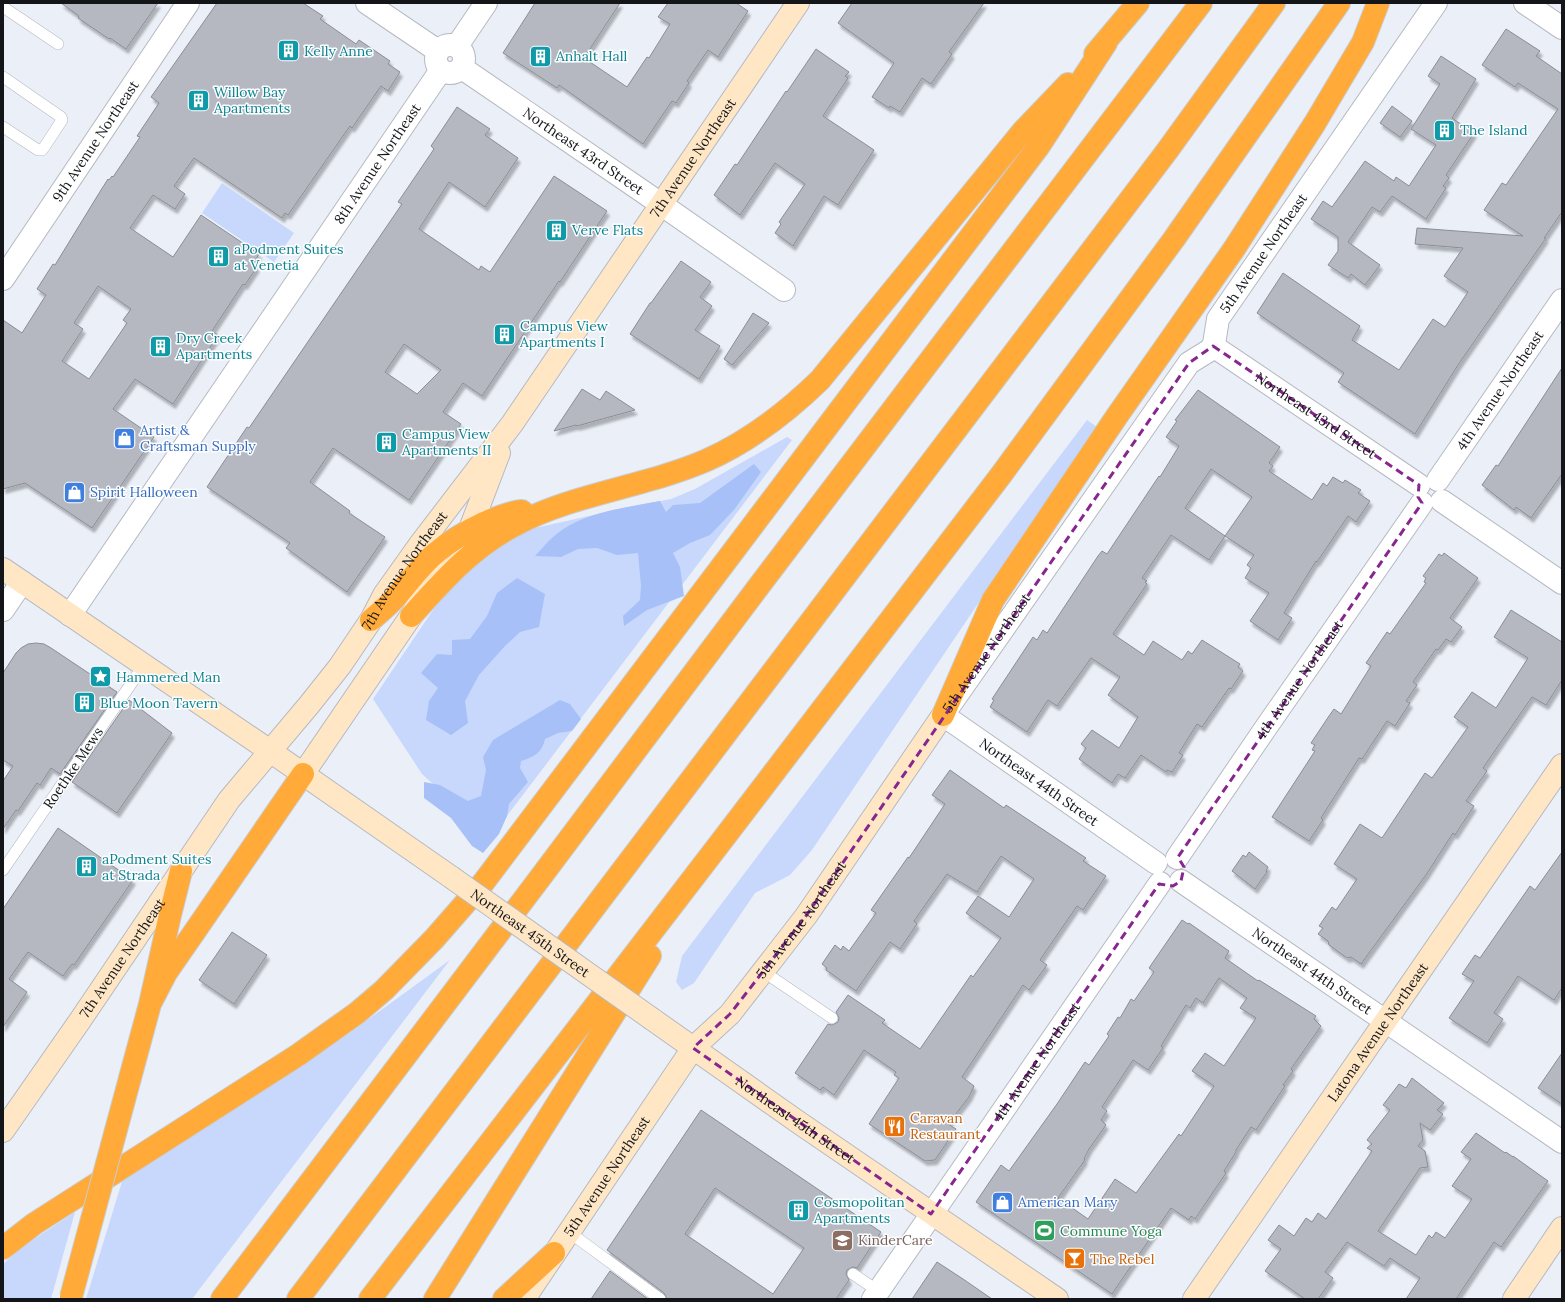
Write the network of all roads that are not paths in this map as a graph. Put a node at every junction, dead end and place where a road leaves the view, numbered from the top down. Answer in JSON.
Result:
{"nodes":[{"id":1,"x":188,"y":3,"type":"edge"},
{"id":2,"x":367,"y":3,"type":"edge"},
{"id":3,"x":486,"y":3,"type":"edge"},
{"id":4,"x":798,"y":3,"type":"edge"},
{"id":5,"x":1138,"y":3,"type":"edge"},
{"id":6,"x":1201,"y":3,"type":"edge"},
{"id":7,"x":1274,"y":3,"type":"edge"},
{"id":8,"x":1378,"y":3,"type":"edge"},
{"id":9,"x":1436,"y":3,"type":"edge"},
{"id":10,"x":1525,"y":3,"type":"edge"},
{"id":11,"x":3,"y":7,"type":"edge"},
{"id":12,"x":1334,"y":11,"type":"edge"},
{"id":13,"x":1562,"y":28,"type":"edge"},
{"id":14,"x":1106,"y":43,"type":"junction"},
{"id":15,"x":58,"y":44,"type":"dead end"},
{"id":16,"x":449,"y":59,"type":"junction"},
{"id":17,"x":3,"y":77,"type":"edge"},
{"id":18,"x":3,"y":127,"type":"edge"},
{"id":19,"x":661,"y":204,"type":"junction"},
{"id":20,"x":3,"y":278,"type":"edge"},
{"id":21,"x":784,"y":290,"type":"dead end"},
{"id":22,"x":1562,"y":300,"type":"edge"},
{"id":23,"x":1213,"y":346,"type":"junction"},
{"id":24,"x":512,"y":424,"type":"junction"},
{"id":25,"x":1430,"y":493,"type":"junction"},
{"id":26,"x":549,"y":508,"type":"junction"},
{"id":27,"x":470,"y":530,"type":"junction"},
{"id":28,"x":3,"y":569,"type":"edge"},
{"id":29,"x":22,"y":582,"type":"junction"},
{"id":30,"x":1562,"y":582,"type":"edge"},
{"id":31,"x":3,"y":610,"type":"edge"},
{"id":32,"x":70,"y":615,"type":"junction"},
{"id":33,"x":411,"y":616,"type":"junction"},
{"id":34,"x":371,"y":620,"type":"junction"},
{"id":35,"x":144,"y":665,"type":"junction"},
{"id":36,"x":943,"y":715,"type":"junction"},
{"id":37,"x":270,"y":751,"type":"junction"},
{"id":38,"x":1562,"y":765,"type":"edge"},
{"id":39,"x":303,"y":774,"type":"junction"},
{"id":40,"x":728,"y":834,"type":"junction"},
{"id":41,"x":1178,"y":858,"type":"junction"},
{"id":42,"x":3,"y":870,"type":"edge"},
{"id":43,"x":182,"y":871,"type":"junction"},
{"id":44,"x":1158,"y":873,"type":"junction"},
{"id":45,"x":1181,"y":880,"type":"junction"},
{"id":46,"x":764,"y":972,"type":"junction"},
{"id":47,"x":150,"y":1004,"type":"junction"},
{"id":48,"x":832,"y":1018,"type":"dead end"},
{"id":49,"x":1386,"y":1021,"type":"junction"},
{"id":50,"x":693,"y":1048,"type":"junction"},
{"id":51,"x":3,"y":1131,"type":"edge"},
{"id":52,"x":1562,"y":1142,"type":"edge"},
{"id":53,"x":931,"y":1214,"type":"junction"},
{"id":54,"x":1562,"y":1228,"type":"edge"},
{"id":55,"x":569,"y":1232,"type":"junction"},
{"id":56,"x":3,"y":1248,"type":"edge"},
{"id":57,"x":554,"y":1253,"type":"junction"},
{"id":58,"x":853,"y":1274,"type":"dead end"},
{"id":59,"x":876,"y":1295,"type":"edge"},
{"id":60,"x":70,"y":1298,"type":"edge"},
{"id":61,"x":222,"y":1299,"type":"edge"},
{"id":62,"x":298,"y":1299,"type":"edge"},
{"id":63,"x":370,"y":1299,"type":"edge"},
{"id":64,"x":435,"y":1299,"type":"edge"},
{"id":65,"x":504,"y":1299,"type":"edge"},
{"id":66,"x":524,"y":1299,"type":"edge"},
{"id":67,"x":660,"y":1299,"type":"edge"},
{"id":68,"x":1057,"y":1299,"type":"edge"},
{"id":69,"x":1194,"y":1299,"type":"edge"},
{"id":70,"x":1514,"y":1299,"type":"edge"}],
"edges":[{"from":1,"to":20,"type":"street","name":"9th Avenue Northeast"},
{"from":2,"to":16,"type":"street","name":"Northeast 43rd Street"},
{"from":3,"to":16,"type":"street","name":"8th Avenue Northeast"},
{"from":4,"to":19,"type":"main road","name":"7th Avenue Northeast"},
{"from":5,"to":14,"type":"highway"},
{"from":6,"to":61,"type":"highway"},
{"from":7,"to":62,"type":"highway"},
{"from":8,"to":36,"type":"highway"},
{"from":9,"to":23,"type":"street","name":"5th Avenue Northeast"},
{"from":10,"to":13,"type":"street"},
{"from":11,"to":15,"type":"lane"},
{"from":12,"to":40,"type":"highway"},
{"from":14,"to":26,"type":"highway"},
{"from":14,"to":56,"type":"highway"},
{"from":16,"to":19,"type":"street","name":"Northeast 43rd Street"},
{"from":16,"to":32,"type":"street","name":"8th Avenue Northeast"},
{"from":17,"to":18,"type":"lane"},
{"from":19,"to":21,"type":"street","name":"Northeast 43rd Street"},
{"from":19,"to":24,"type":"main road","name":"7th Avenue Northeast"},
{"from":22,"to":25,"type":"street","name":"4th Avenue Northeast"},
{"from":23,"to":25,"type":"street","name":"Northeast 43rd Street"},
{"from":23,"to":36,"type":"street","name":"5th Avenue Northeast"},
{"from":24,"to":27,"type":"main road"},
{"from":24,"to":34,"type":"main road","name":"7th Avenue Northeast"},
{"from":25,"to":30,"type":"street","name":"Northeast 43rd Street"},
{"from":25,"to":41,"type":"street","name":"4th Avenue Northeast"},
{"from":26,"to":27,"type":"highway"},
{"from":26,"to":33,"type":"highway"},
{"from":27,"to":33,"type":"main road"},
{"from":27,"to":34,"type":"highway"},
{"from":28,"to":29,"type":"main road","name":"Northeast 45th Street"},
{"from":29,"to":31,"type":"street"},
{"from":29,"to":32,"type":"main road","name":"Northeast 45th Street"},
{"from":32,"to":35,"type":"main road","name":"Northeast 45th Street"},
{"from":33,"to":39,"type":"main road"},
{"from":34,"to":37,"type":"main road","name":"7th Avenue Northeast"},
{"from":35,"to":37,"type":"main road","name":"Northeast 45th Street"},
{"from":35,"to":42,"type":"lane","name":"Roethke Mews"},
{"from":36,"to":44,"type":"street","name":"Northeast 44th Street"},
{"from":36,"to":46,"type":"main road","name":"5th Avenue Northeast"},
{"from":37,"to":39,"type":"main road","name":"Northeast 45th Street"},
{"from":37,"to":43,"type":"main road","name":"7th Avenue Northeast"},
{"from":38,"to":49,"type":"main road","name":"Latona Avenue Northeast"},
{"from":39,"to":47,"type":"highway"},
{"from":39,"to":50,"type":"main road","name":"Northeast 45th Street","bridge":true},
{"from":40,"to":63,"type":"highway"},
{"from":40,"to":64,"type":"highway"},
{"from":41,"to":44,"type":"street"},
{"from":41,"to":45,"type":"street"},
{"from":43,"to":47,"type":"highway"},
{"from":43,"to":51,"type":"main road","name":"7th Avenue Northeast"},
{"from":44,"to":45,"type":"street"},
{"from":44,"to":53,"type":"street","name":"4th Avenue Northeast"},
{"from":45,"to":49,"type":"street","name":"Northeast 44th Street"},
{"from":46,"to":48,"type":"lane"},
{"from":46,"to":50,"type":"main road","name":"5th Avenue Northeast"},
{"from":47,"to":60,"type":"highway","bridge":true},
{"from":49,"to":52,"type":"street","name":"Northeast 44th Street"},
{"from":49,"to":69,"type":"main road","name":"Latona Avenue Northeast"},
{"from":50,"to":53,"type":"main road","name":"Northeast 45th Street"},
{"from":50,"to":55,"type":"main road","name":"5th Avenue Northeast"},
{"from":53,"to":59,"type":"street","name":"4th Avenue Northeast"},
{"from":53,"to":68,"type":"main road","name":"Northeast 45th Street"},
{"from":54,"to":70,"type":"main road"},
{"from":55,"to":57,"type":"main road","name":"5th Avenue Northeast"},
{"from":55,"to":67,"type":"lane"},
{"from":57,"to":65,"type":"highway"},
{"from":57,"to":66,"type":"main road","name":"5th Avenue Northeast"},
{"from":58,"to":59,"type":"lane"}]}
